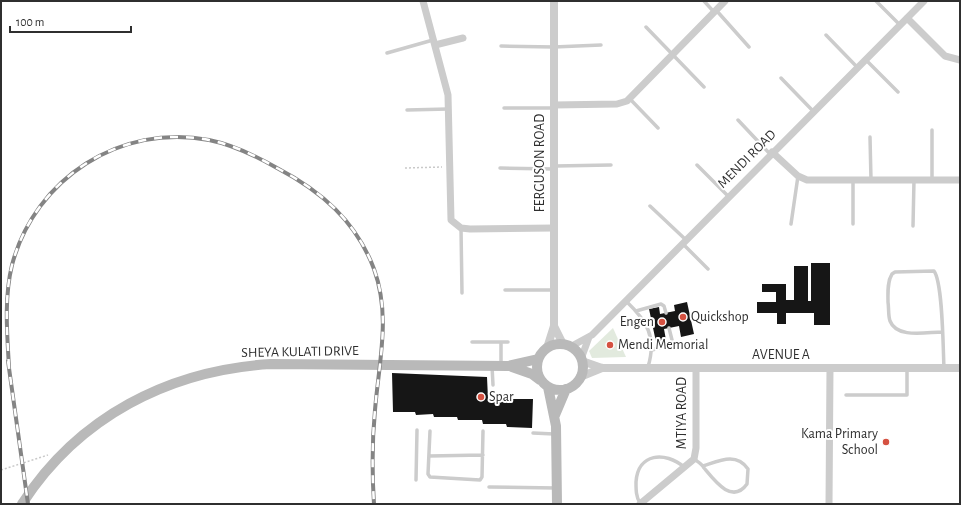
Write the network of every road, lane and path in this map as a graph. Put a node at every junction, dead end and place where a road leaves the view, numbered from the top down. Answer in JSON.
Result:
{"nodes":[{"id":1,"x":423,"y":1,"type":"edge"},
{"id":2,"x":554,"y":1,"type":"edge"},
{"id":3,"x":704,"y":1,"type":"edge"},
{"id":4,"x":725,"y":1,"type":"edge"},
{"id":5,"x":876,"y":1,"type":"edge"},
{"id":6,"x":924,"y":1,"type":"edge"},
{"id":7,"x":715,"y":11,"type":"junction"},
{"id":8,"x":907,"y":18,"type":"junction"},
{"id":9,"x":900,"y":25,"type":"junction"},
{"id":10,"x":646,"y":27,"type":"dead end"},
{"id":11,"x":826,"y":35,"type":"dead end"},
{"id":12,"x":462,"y":38,"type":"dead end"},
{"id":13,"x":434,"y":42,"type":"junction"},
{"id":14,"x":602,"y":45,"type":"dead end"},
{"id":15,"x":501,"y":46,"type":"dead end"},
{"id":16,"x":554,"y":47,"type":"junction"},
{"id":17,"x":749,"y":47,"type":"dead end"},
{"id":18,"x":387,"y":53,"type":"dead end"},
{"id":19,"x":672,"y":54,"type":"junction"},
{"id":20,"x":866,"y":59,"type":"junction"},
{"id":21,"x":960,"y":60,"type":"edge"},
{"id":22,"x":857,"y":67,"type":"junction"},
{"id":23,"x":781,"y":78,"type":"dead end"},
{"id":24,"x":704,"y":86,"type":"dead end"},
{"id":25,"x":898,"y":92,"type":"dead end"},
{"id":26,"x":629,"y":98,"type":"junction"},
{"id":27,"x":554,"y":106,"type":"junction"},
{"id":28,"x":504,"y":108,"type":"dead end"},
{"id":29,"x":449,"y":109,"type":"junction"},
{"id":30,"x":407,"y":110,"type":"dead end"},
{"id":31,"x":813,"y":111,"type":"junction"},
{"id":32,"x":738,"y":120,"type":"dead end"},
{"id":33,"x":658,"y":128,"type":"dead end"},
{"id":34,"x":932,"y":130,"type":"dead end"},
{"id":35,"x":870,"y":137,"type":"dead end"},
{"id":36,"x":771,"y":153,"type":"junction"},
{"id":37,"x":611,"y":165,"type":"dead end"},
{"id":38,"x":697,"y":165,"type":"dead end"},
{"id":39,"x":450,"y":167,"type":"junction"},
{"id":40,"x":554,"y":167,"type":"junction"},
{"id":41,"x":405,"y":168,"type":"dead end"},
{"id":42,"x":500,"y":168,"type":"dead end"},
{"id":43,"x":798,"y":176,"type":"junction"},
{"id":44,"x":853,"y":180,"type":"junction"},
{"id":45,"x":871,"y":180,"type":"junction"},
{"id":46,"x":914,"y":180,"type":"junction"},
{"id":47,"x":932,"y":180,"type":"junction"},
{"id":48,"x":960,"y":180,"type":"edge"},
{"id":49,"x":728,"y":196,"type":"junction"},
{"id":50,"x":650,"y":206,"type":"dead end"},
{"id":51,"x":791,"y":224,"type":"dead end"},
{"id":52,"x":853,"y":224,"type":"dead end"},
{"id":53,"x":914,"y":226,"type":"dead end"},
{"id":54,"x":461,"y":228,"type":"junction"},
{"id":55,"x":554,"y":228,"type":"junction"},
{"id":56,"x":683,"y":241,"type":"junction"},
{"id":57,"x":708,"y":269,"type":"dead end"},
{"id":58,"x":505,"y":290,"type":"dead end"},
{"id":59,"x":554,"y":290,"type":"junction"},
{"id":60,"x":462,"y":293,"type":"dead end"},
{"id":61,"x":625,"y":300,"type":"junction"},
{"id":62,"x":636,"y":311,"type":"junction"},
{"id":63,"x":666,"y":313,"type":"dead end"},
{"id":64,"x":554,"y":326,"type":"junction"},
{"id":65,"x":669,"y":328,"type":"dead end"},
{"id":66,"x":942,"y":332,"type":"junction"},
{"id":67,"x":589,"y":337,"type":"junction"},
{"id":68,"x":472,"y":342,"type":"dead end"},
{"id":69,"x":501,"y":342,"type":"junction"},
{"id":70,"x":508,"y":342,"type":"dead end"},
{"id":71,"x":567,"y":345,"type":"junction"},
{"id":72,"x":547,"y":348,"type":"junction"},
{"id":73,"x":652,"y":350,"type":"junction"},
{"id":74,"x":538,"y":359,"type":"junction"},
{"id":75,"x":581,"y":360,"type":"junction"},
{"id":76,"x":500,"y":366,"type":"junction"},
{"id":77,"x":648,"y":367,"type":"junction"},
{"id":78,"x":602,"y":368,"type":"junction"},
{"id":79,"x":696,"y":368,"type":"junction"},
{"id":80,"x":830,"y":368,"type":"junction"},
{"id":81,"x":907,"y":368,"type":"junction"},
{"id":82,"x":944,"y":368,"type":"junction"},
{"id":83,"x":960,"y":368,"type":"edge"},
{"id":84,"x":580,"y":377,"type":"junction"},
{"id":85,"x":545,"y":384,"type":"junction"},
{"id":86,"x":492,"y":385,"type":"dead end"},
{"id":87,"x":566,"y":389,"type":"junction"},
{"id":88,"x":846,"y":395,"type":"dead end"},
{"id":89,"x":555,"y":415,"type":"junction"},
{"id":90,"x":417,"y":430,"type":"dead end"},
{"id":91,"x":430,"y":431,"type":"dead end"},
{"id":92,"x":483,"y":431,"type":"dead end"},
{"id":93,"x":533,"y":433,"type":"dead end"},
{"id":94,"x":556,"y":434,"type":"junction"},
{"id":95,"x":48,"y":455,"type":"dead end"},
{"id":96,"x":483,"y":455,"type":"junction"},
{"id":97,"x":429,"y":456,"type":"junction"},
{"id":98,"x":694,"y":460,"type":"junction"},
{"id":99,"x":703,"y":466,"type":"junction"},
{"id":100,"x":685,"y":468,"type":"junction"},
{"id":101,"x":1,"y":470,"type":"edge"},
{"id":102,"x":416,"y":480,"type":"dead end"},
{"id":103,"x":489,"y":487,"type":"dead end"},
{"id":104,"x":557,"y":488,"type":"junction"},
{"id":105,"x":22,"y":504,"type":"edge"},
{"id":106,"x":557,"y":504,"type":"edge"},
{"id":107,"x":640,"y":504,"type":"edge"},
{"id":108,"x":829,"y":504,"type":"edge"}],
"edges":[{"from":1,"to":13,"type":"street"},
{"from":2,"to":16,"type":"street","name":"FERGUSON ROAD"},
{"from":3,"to":7,"type":"lane"},
{"from":4,"to":7,"type":"street"},
{"from":5,"to":9,"type":"lane"},
{"from":6,"to":8,"type":"street","name":"MENDI ROAD"},
{"from":7,"to":17,"type":"lane"},
{"from":7,"to":19,"type":"street"},
{"from":8,"to":9,"type":"street","name":"MENDI ROAD"},
{"from":8,"to":21,"type":"street"},
{"from":9,"to":20,"type":"street","name":"MENDI ROAD"},
{"from":10,"to":19,"type":"lane"},
{"from":11,"to":22,"type":"lane"},
{"from":12,"to":13,"type":"street"},
{"from":13,"to":18,"type":"lane"},
{"from":13,"to":29,"type":"street"},
{"from":14,"to":16,"type":"lane"},
{"from":15,"to":16,"type":"lane"},
{"from":16,"to":27,"type":"street","name":"FERGUSON ROAD"},
{"from":19,"to":24,"type":"lane"},
{"from":19,"to":26,"type":"street"},
{"from":20,"to":22,"type":"street","name":"MENDI ROAD"},
{"from":20,"to":25,"type":"lane"},
{"from":22,"to":31,"type":"street","name":"MENDI ROAD"},
{"from":23,"to":31,"type":"lane"},
{"from":26,"to":27,"type":"street"},
{"from":26,"to":33,"type":"lane"},
{"from":27,"to":28,"type":"lane"},
{"from":27,"to":40,"type":"street","name":"FERGUSON ROAD"},
{"from":29,"to":30,"type":"lane"},
{"from":29,"to":39,"type":"street"},
{"from":31,"to":36,"type":"street","name":"MENDI ROAD"},
{"from":32,"to":36,"type":"lane"},
{"from":34,"to":47,"type":"lane"},
{"from":35,"to":45,"type":"lane"},
{"from":36,"to":43,"type":"street"},
{"from":36,"to":49,"type":"street","name":"MENDI ROAD"},
{"from":37,"to":40,"type":"lane"},
{"from":38,"to":49,"type":"lane"},
{"from":39,"to":41,"type":"path"},
{"from":39,"to":54,"type":"street"},
{"from":40,"to":42,"type":"lane"},
{"from":40,"to":55,"type":"street","name":"FERGUSON ROAD"},
{"from":43,"to":44,"type":"street"},
{"from":43,"to":51,"type":"lane"},
{"from":44,"to":45,"type":"street"},
{"from":44,"to":52,"type":"lane"},
{"from":45,"to":46,"type":"street"},
{"from":46,"to":47,"type":"street"},
{"from":46,"to":53,"type":"lane"},
{"from":47,"to":48,"type":"street"},
{"from":49,"to":56,"type":"street","name":"MENDI ROAD"},
{"from":50,"to":56,"type":"lane"},
{"from":54,"to":55,"type":"street"},
{"from":54,"to":60,"type":"lane"},
{"from":55,"to":59,"type":"street","name":"FERGUSON ROAD"},
{"from":56,"to":57,"type":"lane"},
{"from":56,"to":61,"type":"street","name":"MENDI ROAD"},
{"from":58,"to":59,"type":"lane"},
{"from":59,"to":64,"type":"street","name":"FERGUSON ROAD"},
{"from":61,"to":62,"type":"lane"},
{"from":61,"to":67,"type":"street","name":"MENDI ROAD"},
{"from":62,"to":63,"type":"lane"},
{"from":62,"to":73,"type":"lane"},
{"from":64,"to":71,"type":"street","name":"FERGUSON ROAD"},
{"from":64,"to":72,"type":"street","name":"FERGUSON ROAD"},
{"from":65,"to":73,"type":"lane"},
{"from":66,"to":66,"type":"lane"},
{"from":66,"to":82,"type":"lane"},
{"from":67,"to":71,"type":"street","name":"MENDI ROAD"},
{"from":67,"to":75,"type":"street","name":"MENDI ROAD"},
{"from":68,"to":69,"type":"lane"},
{"from":69,"to":70,"type":"lane"},
{"from":69,"to":76,"type":"lane"},
{"from":71,"to":72,"type":"main road"},
{"from":71,"to":75,"type":"main road"},
{"from":72,"to":74,"type":"main road"},
{"from":73,"to":77,"type":"lane"},
{"from":74,"to":76,"type":"main road","name":"SHEYA KULATI DRIVE"},
{"from":74,"to":85,"type":"main road"},
{"from":75,"to":78,"type":"street"},
{"from":75,"to":84,"type":"main road"},
{"from":76,"to":85,"type":"main road","name":"SHEYA KULATI DRIVE"},
{"from":76,"to":86,"type":"lane"},
{"from":76,"to":105,"type":"main road","name":"SHEYA KULATI DRIVE"},
{"from":77,"to":78,"type":"street","name":"AVENUE A"},
{"from":77,"to":79,"type":"street","name":"AVENUE A"},
{"from":78,"to":84,"type":"street"},
{"from":79,"to":80,"type":"street","name":"AVENUE A"},
{"from":79,"to":98,"type":"street","name":"MTIYA ROAD"},
{"from":80,"to":81,"type":"street","name":"AVENUE A"},
{"from":80,"to":108,"type":"street"},
{"from":81,"to":82,"type":"street","name":"AVENUE A"},
{"from":81,"to":88,"type":"lane"},
{"from":82,"to":83,"type":"street","name":"AVENUE A"},
{"from":84,"to":87,"type":"main road"},
{"from":85,"to":87,"type":"main road"},
{"from":85,"to":89,"type":"main road"},
{"from":87,"to":89,"type":"main road"},
{"from":89,"to":94,"type":"main road"},
{"from":90,"to":102,"type":"lane"},
{"from":91,"to":97,"type":"lane"},
{"from":92,"to":96,"type":"lane"},
{"from":93,"to":94,"type":"lane"},
{"from":94,"to":104,"type":"main road"},
{"from":95,"to":101,"type":"path"},
{"from":96,"to":97,"type":"lane"},
{"from":96,"to":97,"type":"lane"},
{"from":98,"to":99,"type":"lane"},
{"from":98,"to":100,"type":"street","name":"MTIYA ROAD"},
{"from":99,"to":99,"type":"lane"},
{"from":100,"to":107,"type":"street","name":"MTIYA ROAD"},
{"from":100,"to":107,"type":"lane"},
{"from":103,"to":104,"type":"lane"},
{"from":104,"to":106,"type":"main road"}]}
